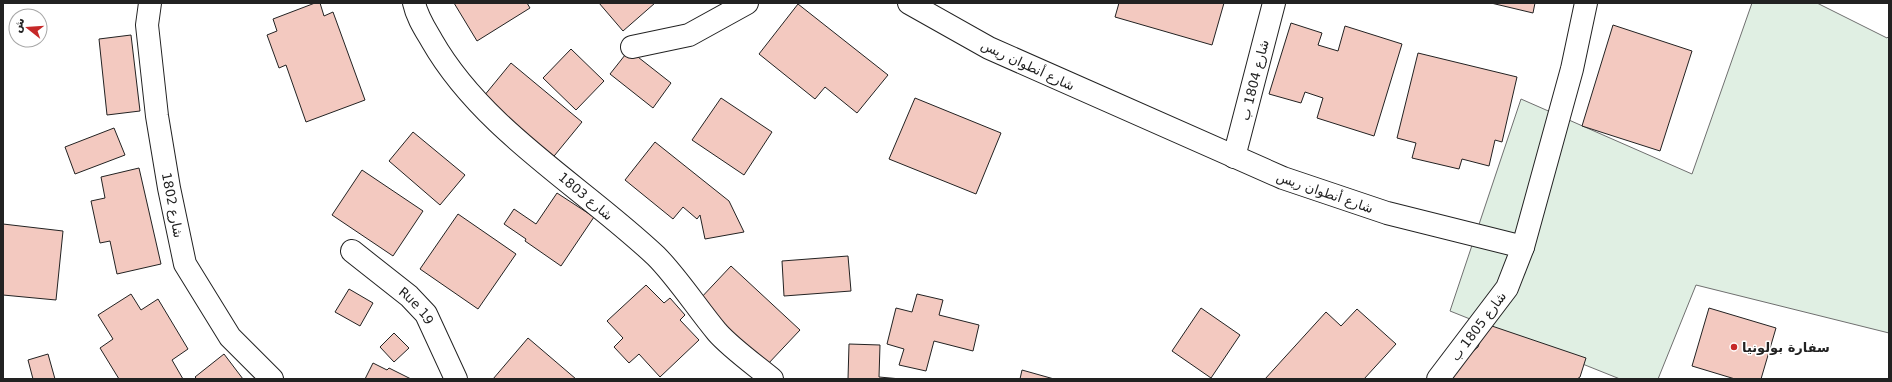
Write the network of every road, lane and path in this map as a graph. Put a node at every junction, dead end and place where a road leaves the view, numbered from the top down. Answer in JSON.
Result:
{"nodes":[{"id":1,"x":150,"y":3,"type":"edge"},
{"id":2,"x":414,"y":3,"type":"edge"},
{"id":3,"x":747,"y":3,"type":"edge"},
{"id":4,"x":909,"y":3,"type":"edge"},
{"id":5,"x":1274,"y":3,"type":"edge"},
{"id":6,"x":1586,"y":3,"type":"edge"},
{"id":7,"x":632,"y":47,"type":"dead end"},
{"id":8,"x":1234,"y":157,"type":"junction"},
{"id":9,"x":1523,"y":247,"type":"junction"},
{"id":10,"x":352,"y":251,"type":"dead end"},
{"id":11,"x":272,"y":379,"type":"edge"},
{"id":12,"x":456,"y":379,"type":"edge"},
{"id":13,"x":772,"y":379,"type":"edge"},
{"id":14,"x":1438,"y":379,"type":"edge"}],
"edges":[{"from":1,"to":11,"type":"street","name":"شارع 1802"},
{"from":2,"to":13,"type":"street","name":"شارع 1803"},
{"from":3,"to":7,"type":"street"},
{"from":4,"to":8,"type":"street","name":"شارع أنطوان ريس"},
{"from":5,"to":8,"type":"street","name":"شارع 1804 ب"},
{"from":6,"to":9,"type":"street"},
{"from":8,"to":9,"type":"street","name":"شارع أنطوان ريس"},
{"from":9,"to":14,"type":"street","name":"شارع 1805 ب"},
{"from":10,"to":12,"type":"street","name":"Rue 19"}]}
